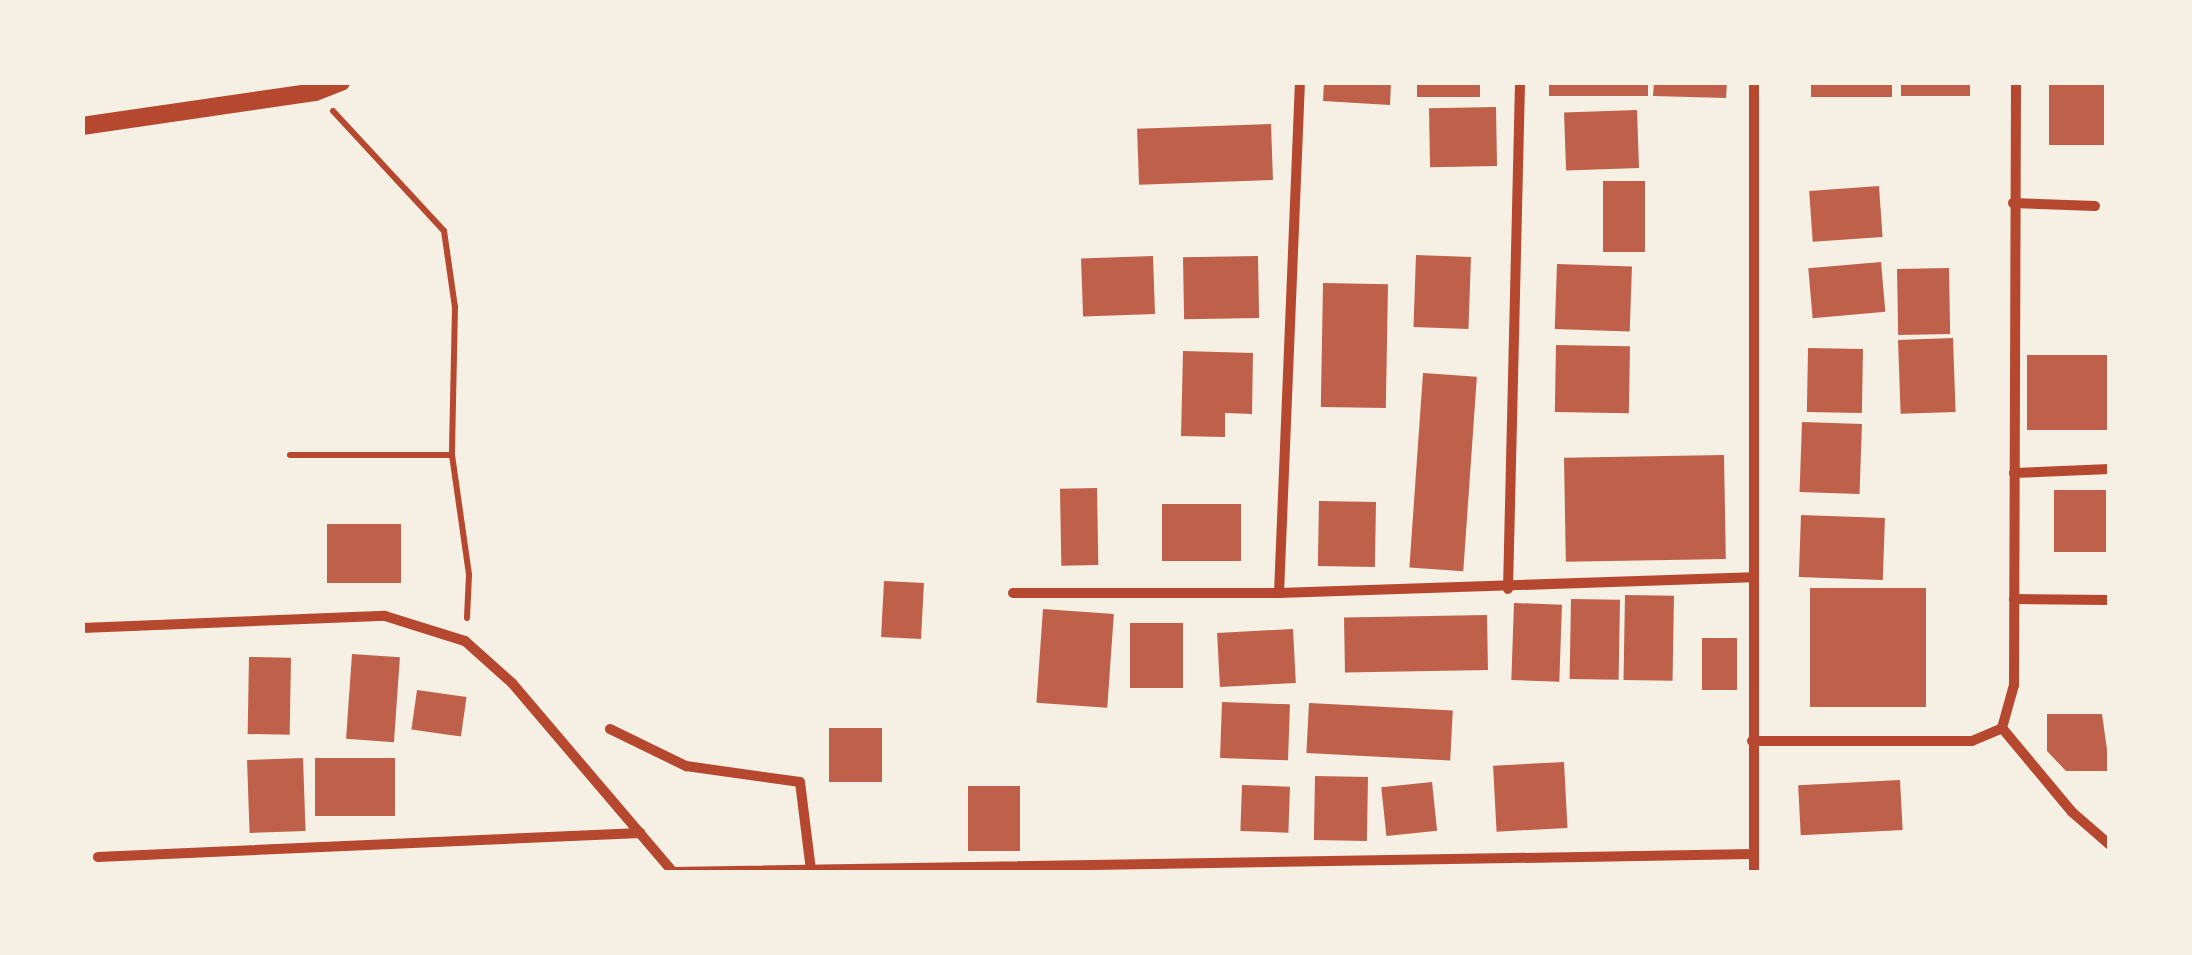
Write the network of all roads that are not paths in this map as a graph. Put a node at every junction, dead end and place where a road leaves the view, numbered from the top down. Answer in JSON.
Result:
{"nodes":[{"id":1,"x":340,"y":82,"type":"edge"},
{"id":2,"x":1300,"y":82,"type":"edge"},
{"id":3,"x":1520,"y":82,"type":"edge"},
{"id":4,"x":1754,"y":82,"type":"edge"},
{"id":5,"x":2016,"y":82,"type":"edge"},
{"id":6,"x":82,"y":126,"type":"edge"},
{"id":7,"x":2013,"y":202,"type":"junction"},
{"id":8,"x":2094,"y":206,"type":"dead end"},
{"id":9,"x":2110,"y":468,"type":"edge"},
{"id":10,"x":2014,"y":472,"type":"junction"},
{"id":11,"x":1752,"y":577,"type":"junction"},
{"id":12,"x":1508,"y":589,"type":"junction"},
{"id":13,"x":1279,"y":592,"type":"junction"},
{"id":14,"x":1013,"y":593,"type":"dead end"},
{"id":15,"x":2014,"y":599,"type":"junction"},
{"id":16,"x":2110,"y":600,"type":"edge"},
{"id":17,"x":82,"y":628,"type":"edge"},
{"id":18,"x":2002,"y":728,"type":"junction"},
{"id":19,"x":610,"y":729,"type":"dead end"},
{"id":20,"x":1752,"y":742,"type":"junction"},
{"id":21,"x":640,"y":833,"type":"junction"},
{"id":22,"x":2110,"y":845,"type":"edge"},
{"id":23,"x":1754,"y":854,"type":"junction"},
{"id":24,"x":98,"y":857,"type":"dead end"},
{"id":25,"x":811,"y":870,"type":"junction"},
{"id":26,"x":673,"y":872,"type":"edge"},
{"id":27,"x":1754,"y":872,"type":"edge"}],
"edges":[{"from":1,"to":6,"type":"street"},
{"from":2,"to":13,"type":"street"},
{"from":3,"to":12,"type":"street"},
{"from":4,"to":11,"type":"street"},
{"from":5,"to":7,"type":"street"},
{"from":7,"to":8,"type":"street"},
{"from":7,"to":10,"type":"street"},
{"from":9,"to":10,"type":"street"},
{"from":10,"to":15,"type":"street"},
{"from":11,"to":12,"type":"street"},
{"from":11,"to":20,"type":"street"},
{"from":12,"to":13,"type":"street"},
{"from":13,"to":14,"type":"street"},
{"from":15,"to":16,"type":"street"},
{"from":15,"to":18,"type":"street"},
{"from":17,"to":21,"type":"street"},
{"from":18,"to":20,"type":"street"},
{"from":18,"to":22,"type":"street"},
{"from":19,"to":25,"type":"street"},
{"from":20,"to":23,"type":"street"},
{"from":21,"to":24,"type":"street"},
{"from":21,"to":26,"type":"street"},
{"from":23,"to":25,"type":"street"},
{"from":23,"to":27,"type":"street"},
{"from":25,"to":26,"type":"street"}]}
